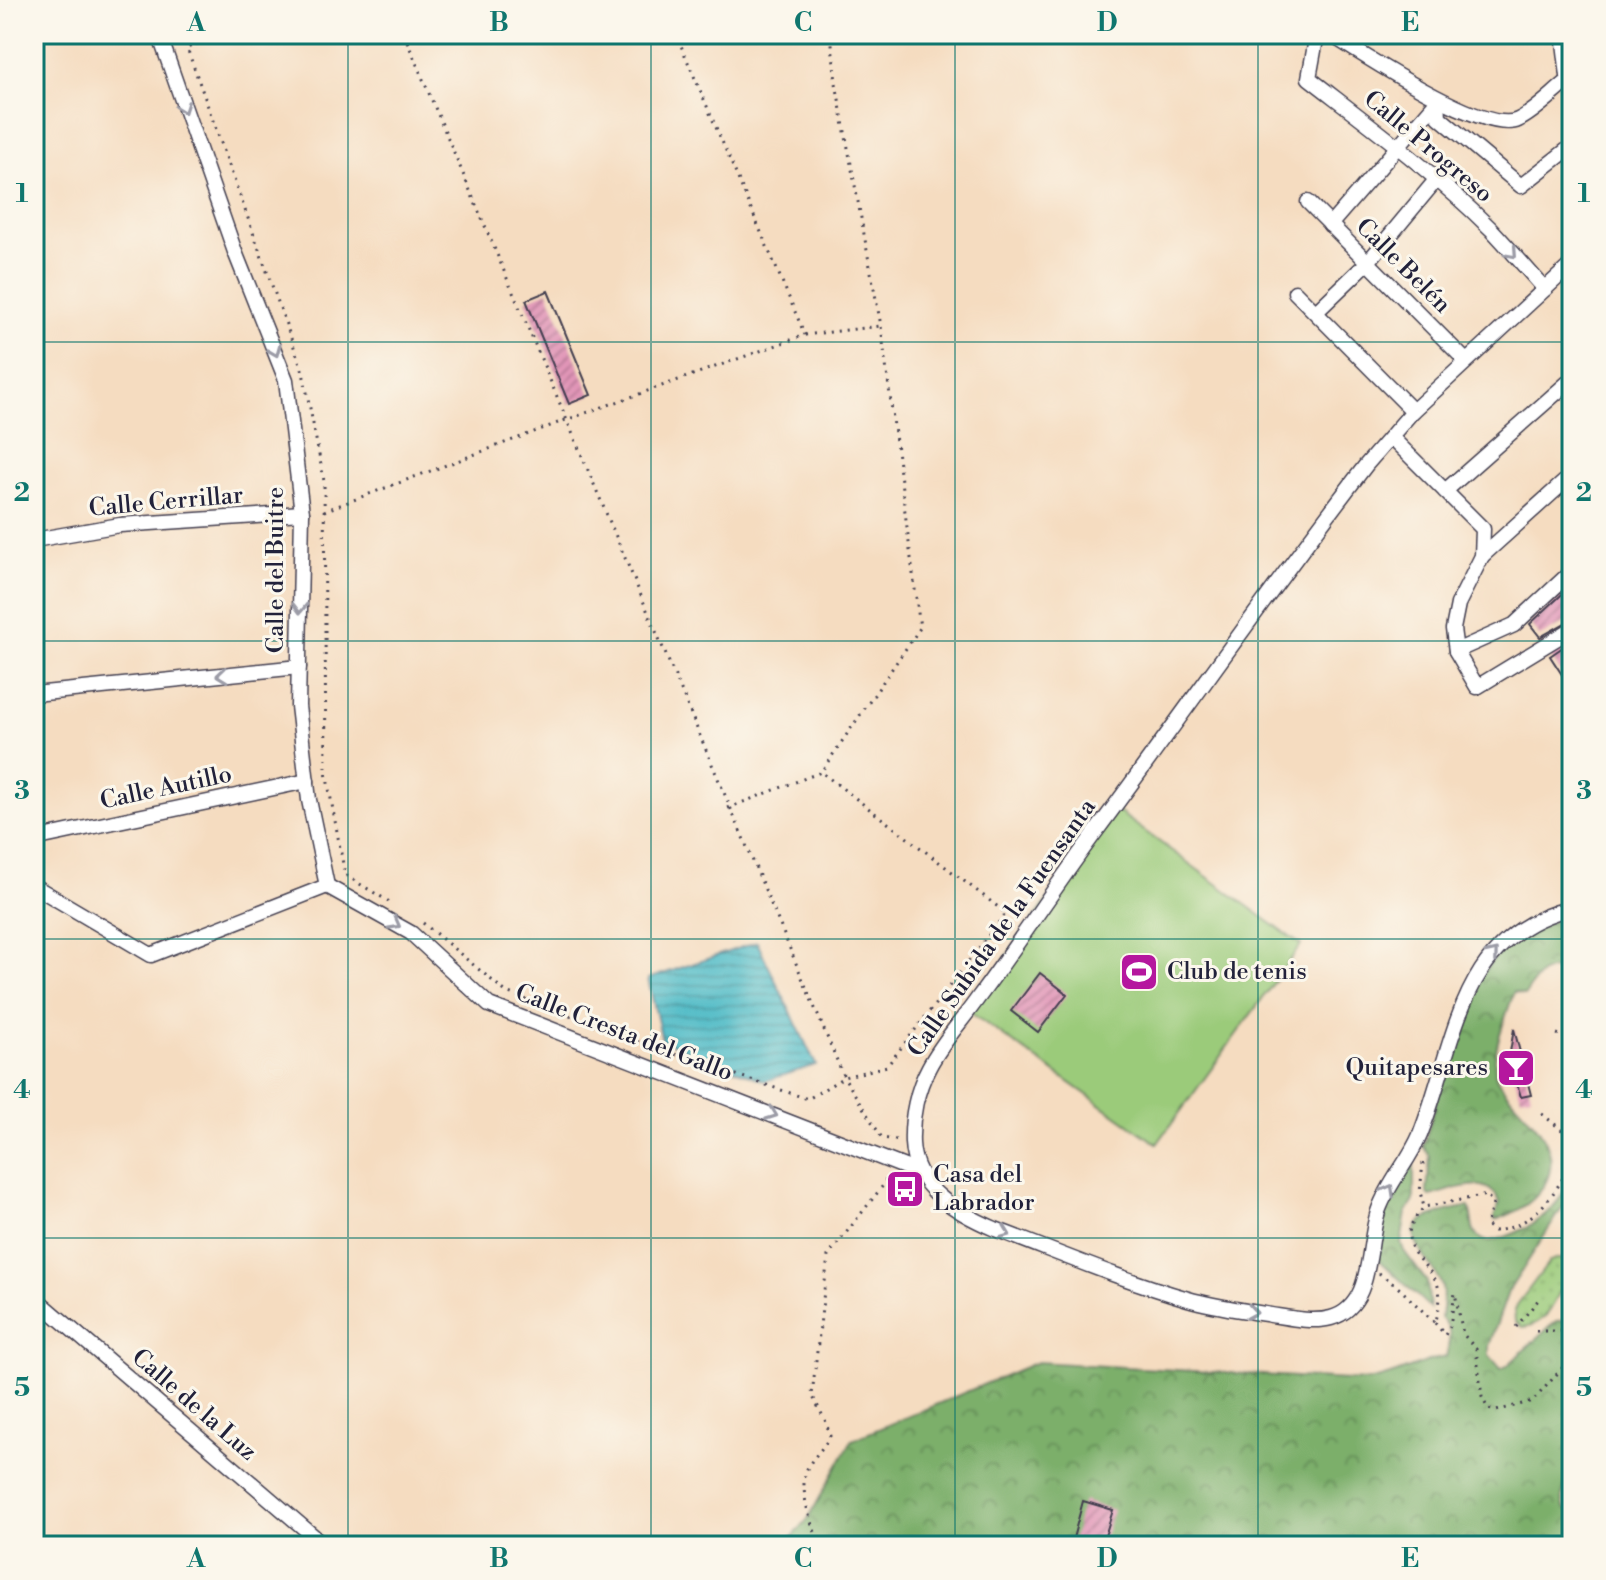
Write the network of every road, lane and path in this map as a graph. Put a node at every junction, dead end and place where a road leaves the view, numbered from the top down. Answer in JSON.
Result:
{"nodes":[{"id":1,"x":159,"y":34,"type":"edge"},
{"id":2,"x":220,"y":34,"type":"edge"},
{"id":3,"x":404,"y":34,"type":"edge"},
{"id":4,"x":676,"y":34,"type":"edge"},
{"id":5,"x":831,"y":34,"type":"edge"},
{"id":6,"x":1317,"y":34,"type":"edge"},
{"id":7,"x":1330,"y":34,"type":"edge"},
{"id":8,"x":1564,"y":34,"type":"edge"},
{"id":9,"x":1572,"y":36,"type":"edge"},
{"id":10,"x":1569,"y":75,"type":"edge"},
{"id":11,"x":1438,"y":100,"type":"junction"},
{"id":12,"x":1572,"y":100,"type":"edge"},
{"id":13,"x":1572,"y":146,"type":"edge"},
{"id":14,"x":1398,"y":147,"type":"junction"},
{"id":15,"x":1436,"y":180,"type":"junction"},
{"id":16,"x":1308,"y":202,"type":"dead end"},
{"id":17,"x":1330,"y":225,"type":"junction"},
{"id":18,"x":1368,"y":262,"type":"junction"},
{"id":19,"x":1572,"y":264,"type":"edge"},
{"id":20,"x":1545,"y":289,"type":"junction"},
{"id":21,"x":1295,"y":292,"type":"dead end"},
{"id":22,"x":1316,"y":312,"type":"junction"},
{"id":23,"x":881,"y":326,"type":"junction"},
{"id":24,"x":805,"y":335,"type":"junction"},
{"id":25,"x":1466,"y":361,"type":"junction"},
{"id":26,"x":1572,"y":379,"type":"edge"},
{"id":27,"x":1413,"y":411,"type":"junction"},
{"id":28,"x":566,"y":420,"type":"junction"},
{"id":29,"x":1391,"y":437,"type":"junction"},
{"id":30,"x":1572,"y":475,"type":"edge"},
{"id":31,"x":1445,"y":491,"type":"junction"},
{"id":32,"x":324,"y":511,"type":"junction"},
{"id":33,"x":302,"y":513,"type":"junction"},
{"id":34,"x":34,"y":540,"type":"edge"},
{"id":35,"x":1482,"y":556,"type":"junction"},
{"id":36,"x":1572,"y":571,"type":"edge"},
{"id":37,"x":1572,"y":629,"type":"edge"},
{"id":38,"x":1456,"y":651,"type":"junction"},
{"id":39,"x":299,"y":667,"type":"junction"},
{"id":40,"x":34,"y":694,"type":"edge"},
{"id":41,"x":821,"y":772,"type":"junction"},
{"id":42,"x":307,"y":781,"type":"junction"},
{"id":43,"x":728,"y":808,"type":"junction"},
{"id":44,"x":34,"y":839,"type":"edge"},
{"id":45,"x":34,"y":886,"type":"edge"},
{"id":46,"x":327,"y":886,"type":"junction"},
{"id":47,"x":399,"y":908,"type":"dead end"},
{"id":48,"x":1572,"y":908,"type":"edge"},
{"id":49,"x":412,"y":916,"type":"dead end"},
{"id":50,"x":1557,"y":1034,"type":"dead end"},
{"id":51,"x":1572,"y":1039,"type":"edge"},
{"id":52,"x":1572,"y":1056,"type":"edge"},
{"id":53,"x":844,"y":1077,"type":"junction"},
{"id":54,"x":1568,"y":1080,"type":"dead end"},
{"id":55,"x":1542,"y":1114,"type":"dead end"},
{"id":56,"x":1572,"y":1138,"type":"edge"},
{"id":57,"x":912,"y":1142,"type":"junction"},
{"id":58,"x":1412,"y":1151,"type":"junction"},
{"id":59,"x":893,"y":1161,"type":"junction"},
{"id":60,"x":1572,"y":1162,"type":"edge"},
{"id":61,"x":920,"y":1173,"type":"junction"},
{"id":62,"x":1424,"y":1207,"type":"junction"},
{"id":63,"x":1366,"y":1264,"type":"junction"},
{"id":64,"x":34,"y":1297,"type":"edge"},
{"id":65,"x":1539,"y":1299,"type":"dead end"},
{"id":66,"x":1435,"y":1323,"type":"junction"},
{"id":67,"x":1516,"y":1327,"type":"dead end"},
{"id":68,"x":1536,"y":1331,"type":"dead end"},
{"id":69,"x":1572,"y":1331,"type":"edge"},
{"id":70,"x":1572,"y":1357,"type":"edge"},
{"id":71,"x":325,"y":1546,"type":"edge"},
{"id":72,"x":822,"y":1546,"type":"edge"}],
"edges":[{"from":1,"to":33,"type":"street","name":"Calle del Buitre","one_way":true},
{"from":2,"to":32,"type":"path"},
{"from":3,"to":28,"type":"path"},
{"from":4,"to":24,"type":"path"},
{"from":5,"to":23,"type":"path"},
{"from":6,"to":14,"type":"street","name":"Calle Progreso"},
{"from":7,"to":11,"type":"street"},
{"from":8,"to":9,"type":"main road"},
{"from":8,"to":10,"type":"street"},
{"from":10,"to":11,"type":"street"},
{"from":10,"to":12,"type":"street"},
{"from":11,"to":13,"type":"street"},
{"from":11,"to":14,"type":"street"},
{"from":14,"to":15,"type":"street","name":"Calle Progreso"},
{"from":14,"to":17,"type":"street"},
{"from":15,"to":18,"type":"street"},
{"from":15,"to":20,"type":"street","name":"Calle Progreso","one_way":true},
{"from":16,"to":17,"type":"street","name":"Calle Belén"},
{"from":17,"to":18,"type":"street","name":"Calle Belén"},
{"from":18,"to":22,"type":"street"},
{"from":18,"to":25,"type":"street","name":"Calle Belén"},
{"from":19,"to":20,"type":"street","name":"Calle Subida de la Fuensanta"},
{"from":20,"to":25,"type":"street","name":"Calle Subida de la Fuensanta"},
{"from":21,"to":22,"type":"street"},
{"from":22,"to":27,"type":"street"},
{"from":23,"to":24,"type":"path"},
{"from":23,"to":41,"type":"path"},
{"from":24,"to":28,"type":"path"},
{"from":25,"to":27,"type":"street","name":"Calle Subida de la Fuensanta"},
{"from":26,"to":31,"type":"street"},
{"from":27,"to":29,"type":"street","name":"Calle Subida de la Fuensanta"},
{"from":28,"to":32,"type":"path"},
{"from":28,"to":43,"type":"path"},
{"from":29,"to":31,"type":"street"},
{"from":29,"to":57,"type":"street","name":"Calle Subida de la Fuensanta"},
{"from":30,"to":35,"type":"street"},
{"from":31,"to":35,"type":"street"},
{"from":32,"to":47,"type":"path"},
{"from":33,"to":34,"type":"street","name":"Calle Cerrillar"},
{"from":33,"to":39,"type":"street","name":"Calle del Buitre","one_way":true},
{"from":35,"to":38,"type":"street"},
{"from":36,"to":38,"type":"street"},
{"from":37,"to":38,"type":"street"},
{"from":39,"to":40,"type":"street","one_way":true},
{"from":39,"to":42,"type":"street","name":"Calle del Buitre"},
{"from":41,"to":43,"type":"path"},
{"from":41,"to":53,"type":"path"},
{"from":42,"to":44,"type":"street","name":"Calle Autillo"},
{"from":42,"to":46,"type":"street","name":"Calle del Buitre"},
{"from":43,"to":53,"type":"path"},
{"from":45,"to":46,"type":"street"},
{"from":46,"to":59,"type":"street","name":"Calle Cresta del Gallo","one_way":true},
{"from":58,"to":48,"type":"street","name":"Calle Subida de la Fuensanta","one_way":true},
{"from":49,"to":53,"type":"path"},
{"from":50,"to":51,"type":"path"},
{"from":52,"to":54,"type":"path"},
{"from":53,"to":57,"type":"path"},
{"from":55,"to":56,"type":"path"},
{"from":57,"to":61,"type":"street","name":"Calle Subida de la Fuensanta"},
{"from":58,"to":62,"type":"path"},
{"from":63,"to":58,"type":"street","name":"Calle Subida de la Fuensanta","one_way":true},
{"from":59,"to":61,"type":"street","name":"Calle Cresta del Gallo"},
{"from":59,"to":72,"type":"path"},
{"from":60,"to":62,"type":"path"},
{"from":61,"to":63,"type":"street","name":"Calle Subida de la Fuensanta","one_way":true},
{"from":62,"to":66,"type":"path"},
{"from":63,"to":66,"type":"path"},
{"from":64,"to":71,"type":"street","name":"Calle de la Luz"},
{"from":65,"to":67,"type":"path"},
{"from":66,"to":70,"type":"path"},
{"from":68,"to":69,"type":"path"}]}
